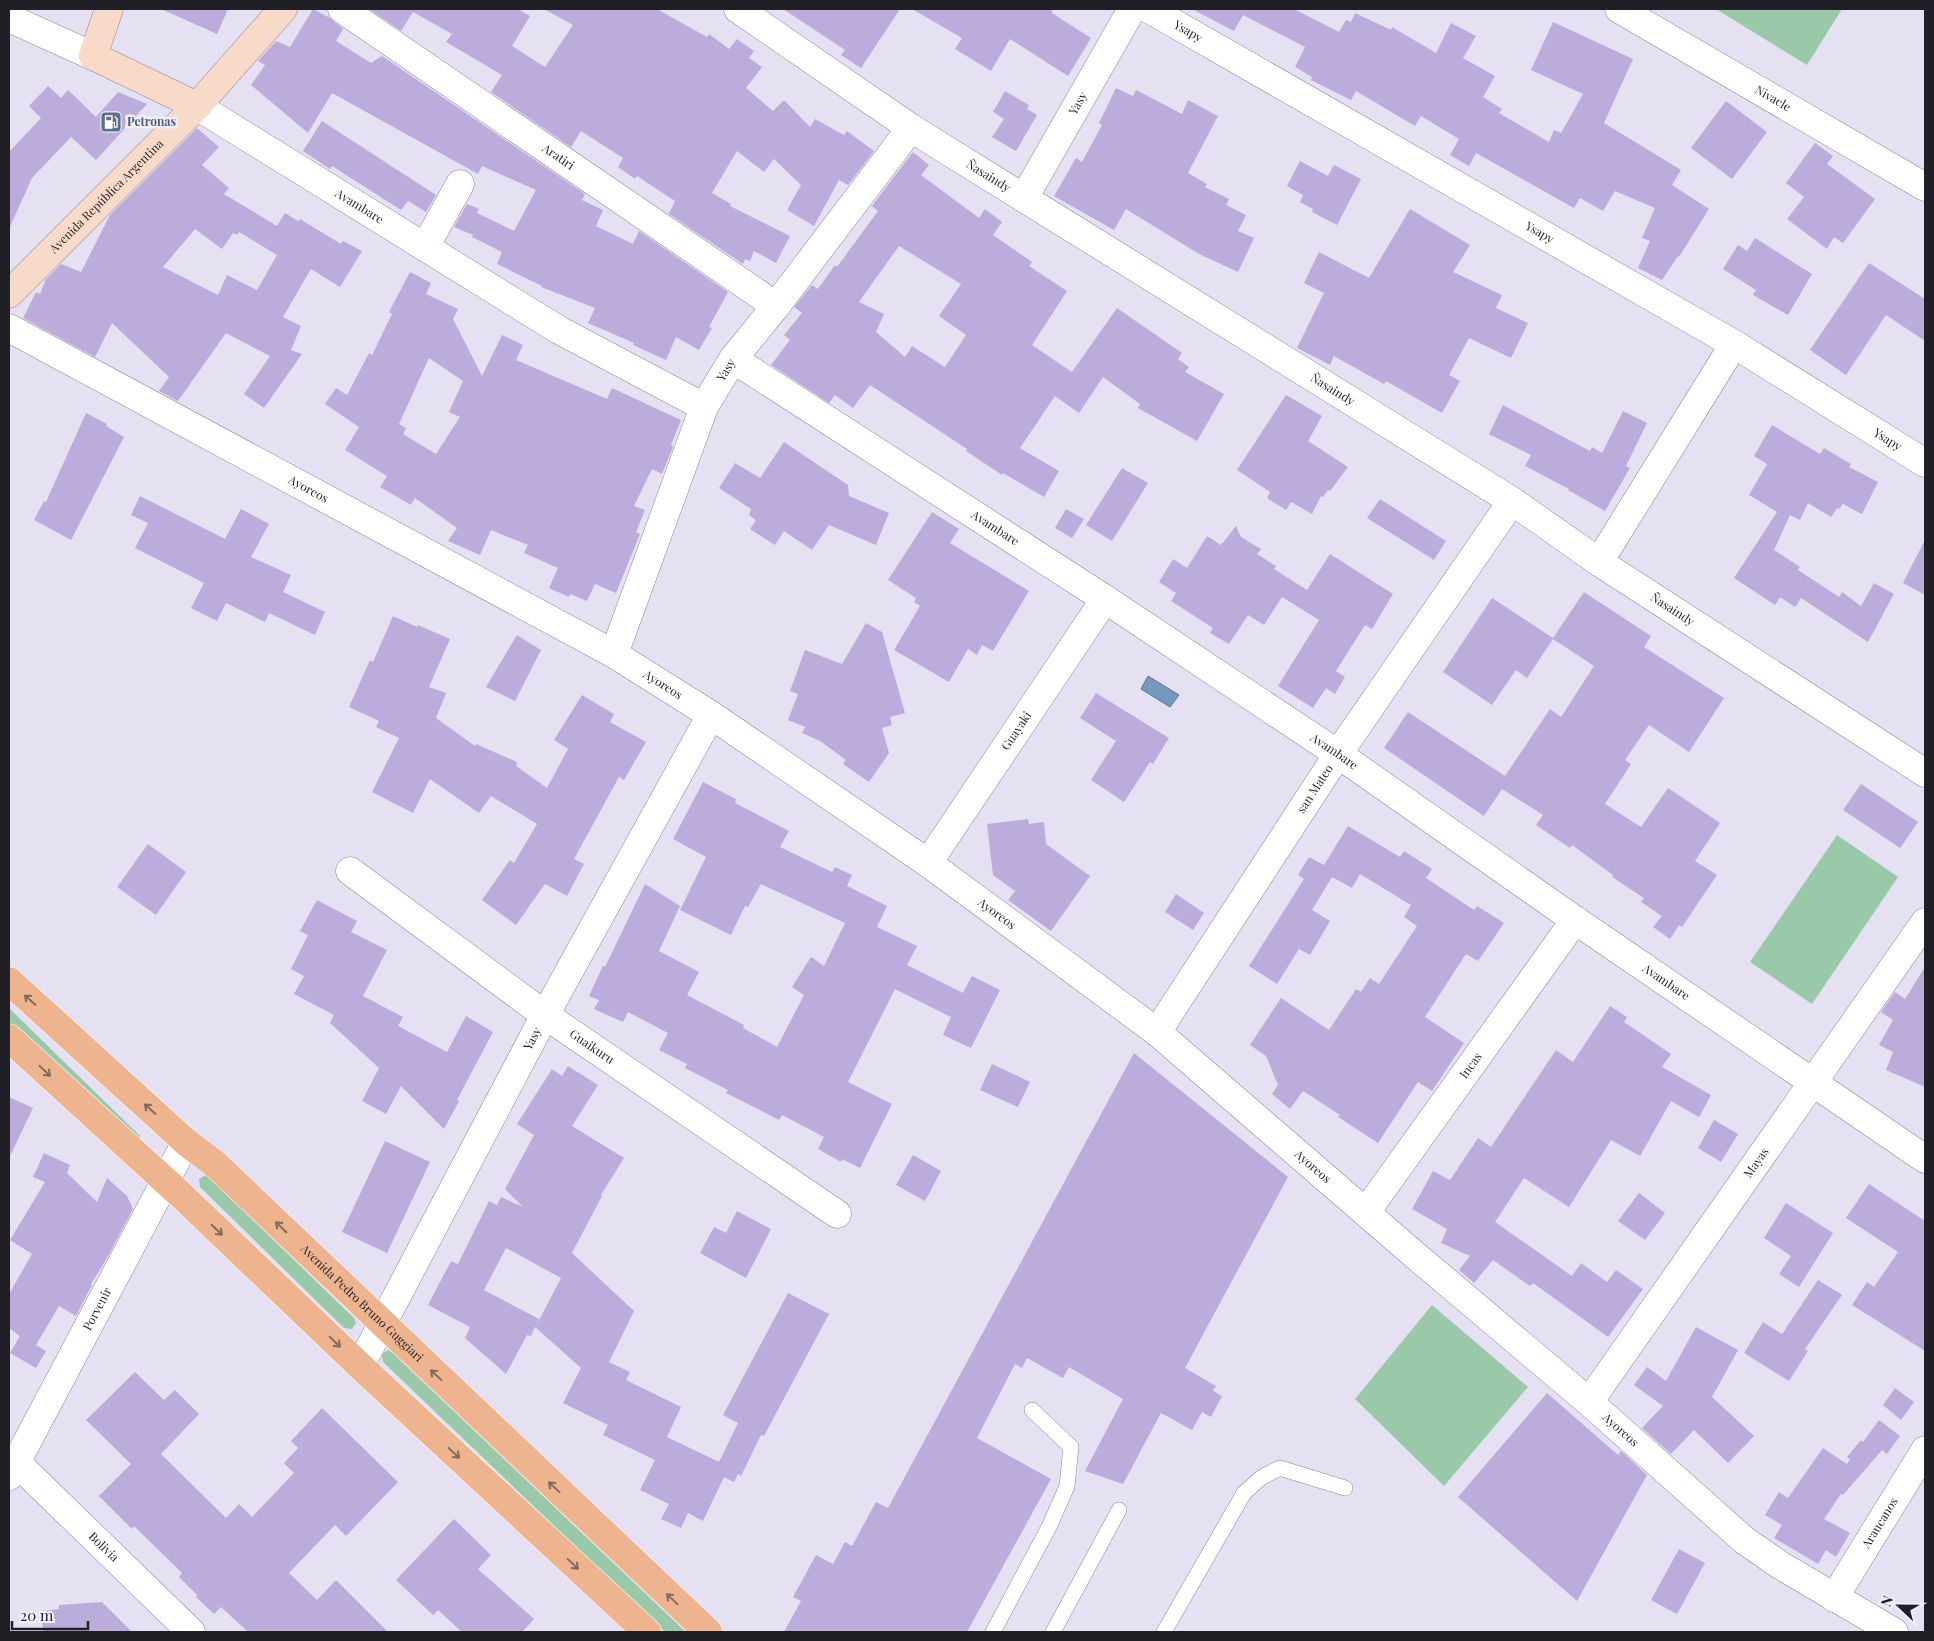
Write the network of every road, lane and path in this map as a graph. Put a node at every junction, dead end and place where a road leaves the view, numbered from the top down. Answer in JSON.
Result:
{"nodes":[{"id":1,"x":109,"y":9,"type":"edge"},
{"id":2,"x":283,"y":9,"type":"edge"},
{"id":3,"x":342,"y":9,"type":"edge"},
{"id":4,"x":738,"y":9,"type":"edge"},
{"id":5,"x":1132,"y":9,"type":"edge"},
{"id":6,"x":1149,"y":9,"type":"edge"},
{"id":7,"x":1619,"y":9,"type":"edge"},
{"id":8,"x":9,"y":18,"type":"edge"},
{"id":9,"x":93,"y":56,"type":"junction"},
{"id":10,"x":196,"y":106,"type":"junction"},
{"id":11,"x":911,"y":128,"type":"junction"},
{"id":12,"x":460,"y":184,"type":"dead end"},
{"id":13,"x":1925,"y":187,"type":"edge"},
{"id":14,"x":1024,"y":198,"type":"junction"},
{"id":15,"x":425,"y":247,"type":"junction"},
{"id":16,"x":9,"y":294,"type":"edge"},
{"id":17,"x":776,"y":306,"type":"junction"},
{"id":18,"x":9,"y":328,"type":"edge"},
{"id":19,"x":1734,"y":344,"type":"junction"},
{"id":20,"x":733,"y":359,"type":"junction"},
{"id":21,"x":704,"y":408,"type":"junction"},
{"id":22,"x":1925,"y":463,"type":"edge"},
{"id":23,"x":1512,"y":501,"type":"junction"},
{"id":24,"x":1599,"y":562,"type":"junction"},
{"id":25,"x":1105,"y":599,"type":"junction"},
{"id":26,"x":614,"y":654,"type":"junction"},
{"id":27,"x":711,"y":715,"type":"junction"},
{"id":28,"x":1338,"y":754,"type":"junction"},
{"id":29,"x":1925,"y":774,"type":"edge"},
{"id":30,"x":928,"y":863,"type":"junction"},
{"id":31,"x":350,"y":871,"type":"dead end"},
{"id":32,"x":1574,"y":920,"type":"junction"},
{"id":33,"x":1925,"y":922,"type":"edge"},
{"id":34,"x":9,"y":981,"type":"edge"},
{"id":35,"x":545,"y":1015,"type":"junction"},
{"id":36,"x":1157,"y":1032,"type":"junction"},
{"id":37,"x":9,"y":1038,"type":"edge"},
{"id":38,"x":1812,"y":1083,"type":"junction"},
{"id":39,"x":186,"y":1142,"type":"junction"},
{"id":40,"x":1925,"y":1159,"type":"edge"},
{"id":41,"x":165,"y":1182,"type":"junction"},
{"id":42,"x":1366,"y":1212,"type":"junction"},
{"id":43,"x":837,"y":1214,"type":"dead end"},
{"id":44,"x":383,"y":1325,"type":"junction"},
{"id":45,"x":360,"y":1366,"type":"junction"},
{"id":46,"x":1589,"y":1402,"type":"junction"},
{"id":47,"x":1032,"y":1410,"type":"dead end"},
{"id":48,"x":1925,"y":1450,"type":"edge"},
{"id":49,"x":12,"y":1469,"type":"edge"},
{"id":50,"x":1345,"y":1488,"type":"dead end"},
{"id":51,"x":1118,"y":1510,"type":"dead end"},
{"id":52,"x":1834,"y":1598,"type":"junction"},
{"id":53,"x":191,"y":1632,"type":"edge"},
{"id":54,"x":647,"y":1632,"type":"edge"},
{"id":55,"x":708,"y":1632,"type":"edge"},
{"id":56,"x":993,"y":1632,"type":"edge"},
{"id":57,"x":1053,"y":1632,"type":"edge"},
{"id":58,"x":1164,"y":1632,"type":"edge"},
{"id":59,"x":1894,"y":1632,"type":"edge"}],
"edges":[{"from":1,"to":9,"type":"main road"},
{"from":2,"to":10,"type":"main road","name":"Avenida República Argentina"},
{"from":3,"to":17,"type":"street","name":"Aratiri"},
{"from":4,"to":11,"type":"street","name":"Ñasaindy"},
{"from":5,"to":14,"type":"street","name":"Yasy"},
{"from":6,"to":19,"type":"street","name":"Ysapy"},
{"from":7,"to":13,"type":"street","name":"Nivacle"},
{"from":8,"to":9,"type":"street","name":"Avambare"},
{"from":9,"to":10,"type":"main road","name":"Avambare"},
{"from":10,"to":15,"type":"street","name":"Avambare"},
{"from":10,"to":16,"type":"main road","name":"Avenida República Argentina"},
{"from":11,"to":14,"type":"street","name":"Ñasaindy"},
{"from":11,"to":17,"type":"street","name":"Yasy"},
{"from":12,"to":15,"type":"street"},
{"from":14,"to":23,"type":"street","name":"Ñasaindy"},
{"from":15,"to":21,"type":"street","name":"Avambare"},
{"from":17,"to":20,"type":"street","name":"Yasy"},
{"from":18,"to":26,"type":"street","name":"Ayoreos"},
{"from":19,"to":22,"type":"street","name":"Ysapy"},
{"from":19,"to":24,"type":"street"},
{"from":20,"to":21,"type":"street","name":"Yasy"},
{"from":20,"to":25,"type":"street","name":"Avambare"},
{"from":21,"to":26,"type":"street","name":"Yasy"},
{"from":23,"to":24,"type":"street","name":"Ñasaindy"},
{"from":23,"to":28,"type":"street","name":"san Mateo"},
{"from":24,"to":29,"type":"street","name":"Ñasaindy"},
{"from":25,"to":28,"type":"street","name":"Avambare"},
{"from":25,"to":30,"type":"street","name":"Guayaki"},
{"from":26,"to":27,"type":"street","name":"Ayoreos"},
{"from":27,"to":30,"type":"street","name":"Ayoreos"},
{"from":27,"to":35,"type":"street","name":"Yasy"},
{"from":28,"to":32,"type":"street","name":"Avambare"},
{"from":28,"to":36,"type":"street","name":"san Mateo"},
{"from":30,"to":36,"type":"street","name":"Ayoreos"},
{"from":31,"to":35,"type":"street","name":"Guaikuru"},
{"from":32,"to":38,"type":"street","name":"Avambare"},
{"from":32,"to":42,"type":"street","name":"Incas"},
{"from":33,"to":38,"type":"street","name":"Mayas"},
{"from":39,"to":34,"type":"main road","name":"Avenida Pedro Bruno Guggiari","one_way":true},
{"from":35,"to":43,"type":"street","name":"Guaikuru"},
{"from":35,"to":44,"type":"street","name":"Yasy"},
{"from":36,"to":42,"type":"street","name":"Ayoreos"},
{"from":37,"to":41,"type":"main road","one_way":true},
{"from":38,"to":40,"type":"street","name":"Avambare"},
{"from":38,"to":46,"type":"street","name":"Mayas"},
{"from":39,"to":41,"type":"street","name":"Porvenir"},
{"from":44,"to":39,"type":"main road","name":"Avenida Pedro Bruno Guggiari","one_way":true},
{"from":41,"to":45,"type":"main road","one_way":true},
{"from":41,"to":49,"type":"street","name":"Porvenir"},
{"from":42,"to":46,"type":"street","name":"Ayoreos"},
{"from":44,"to":45,"type":"street","name":"Yasy"},
{"from":55,"to":44,"type":"main road","name":"Avenida Pedro Bruno Guggiari","one_way":true},
{"from":45,"to":54,"type":"main road","one_way":true},
{"from":46,"to":52,"type":"street","name":"Ayoreos"},
{"from":47,"to":56,"type":"lane"},
{"from":48,"to":52,"type":"street","name":"Araucanos"},
{"from":49,"to":53,"type":"street","name":"Bolivia"},
{"from":50,"to":58,"type":"lane"},
{"from":51,"to":57,"type":"lane"},
{"from":52,"to":59,"type":"street","name":"Ayoreos"}]}
